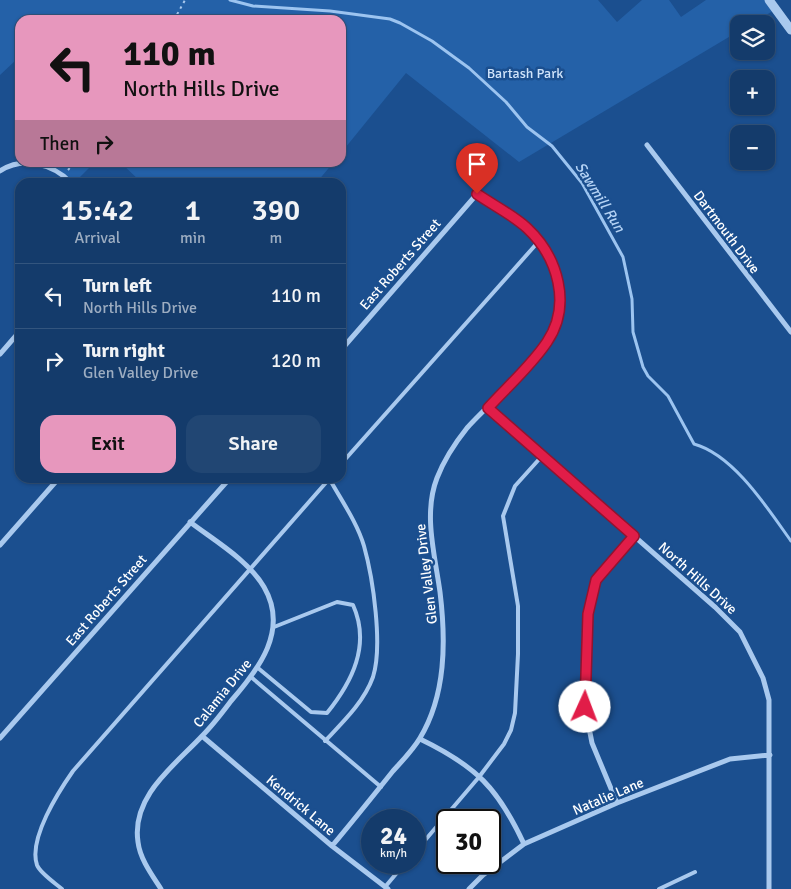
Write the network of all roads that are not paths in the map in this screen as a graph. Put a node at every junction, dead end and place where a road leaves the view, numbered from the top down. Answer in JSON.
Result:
{"nodes":[{"id":1,"x":769,"y":0,"type":"edge"},
{"id":2,"x":791,"y":30,"type":"edge"},
{"id":3,"x":647,"y":145,"type":"dead end"},
{"id":4,"x":15,"y":167,"type":"edge"},
{"id":5,"x":49,"y":167,"type":"edge"},
{"id":6,"x":0,"y":171,"type":"edge"},
{"id":7,"x":66,"y":178,"type":"edge"},
{"id":8,"x":477,"y":194,"type":"joint"},
{"id":9,"x":539,"y":241,"type":"junction"},
{"id":10,"x":791,"y":322,"type":"edge"},
{"id":11,"x":785,"y":327,"type":"junction"},
{"id":12,"x":791,"y":332,"type":"edge"},
{"id":13,"x":15,"y":337,"type":"edge"},
{"id":14,"x":346,"y":344,"type":"edge"},
{"id":15,"x":0,"y":354,"type":"edge"},
{"id":16,"x":488,"y":408,"type":"junction"},
{"id":17,"x":542,"y":456,"type":"junction"},
{"id":18,"x":346,"y":458,"type":"edge"},
{"id":19,"x":55,"y":483,"type":"edge"},
{"id":20,"x":225,"y":483,"type":"edge"},
{"id":21,"x":325,"y":483,"type":"edge"},
{"id":22,"x":332,"y":483,"type":"edge"},
{"id":23,"x":190,"y":522,"type":"junction"},
{"id":24,"x":634,"y":536,"type":"junction"},
{"id":25,"x":0,"y":545,"type":"edge"},
{"id":26,"x":249,"y":568,"type":"junction"},
{"id":27,"x":274,"y":627,"type":"junction"},
{"id":28,"x":258,"y":668,"type":"junction"},
{"id":29,"x":251,"y":677,"type":"junction"},
{"id":30,"x":1,"y":734,"type":"edge"},
{"id":31,"x":202,"y":736,"type":"junction"},
{"id":32,"x":420,"y":739,"type":"junction"},
{"id":33,"x":325,"y":741,"type":"junction"},
{"id":34,"x":770,"y":755,"type":"junction"},
{"id":35,"x":479,"y":777,"type":"junction"},
{"id":36,"x":380,"y":787,"type":"junction"},
{"id":37,"x":617,"y":803,"type":"junction"},
{"id":38,"x":426,"y":839,"type":"edge"},
{"id":39,"x":524,"y":844,"type":"junction"},
{"id":40,"x":332,"y":846,"type":"junction"},
{"id":41,"x":695,"y":872,"type":"dead end"},
{"id":42,"x":397,"y":874,"type":"edge"},
{"id":43,"x":387,"y":888,"type":"edge"},
{"id":44,"x":62,"y":889,"type":"edge"},
{"id":45,"x":161,"y":889,"type":"edge"},
{"id":46,"x":468,"y":889,"type":"edge"},
{"id":47,"x":659,"y":889,"type":"edge"},
{"id":48,"x":769,"y":889,"type":"edge"}],
"edges":[{"from":1,"to":2,"type":"street"},
{"from":3,"to":11,"type":"street","name":"Dartmouth Drive"},
{"from":4,"to":6,"type":"street"},
{"from":5,"to":7,"type":"street"},
{"from":8,"to":9,"type":"street","name":"Glen Valley Drive"},
{"from":8,"to":14,"type":"street","name":"East Roberts Street"},
{"from":9,"to":16,"type":"street","name":"Glen Valley Drive"},
{"from":9,"to":18,"type":"lane"},
{"from":10,"to":11,"type":"street"},
{"from":11,"to":12,"type":"street","name":"Dartmouth Drive"},
{"from":13,"to":15,"type":"street"},
{"from":16,"to":17,"type":"street","name":"North Hills Drive"},
{"from":16,"to":32,"type":"street","name":"Glen Valley Drive"},
{"from":17,"to":24,"type":"street","name":"North Hills Drive"},
{"from":17,"to":35,"type":"lane"},
{"from":19,"to":25,"type":"street"},
{"from":20,"to":23,"type":"street","name":"East Roberts Street"},
{"from":21,"to":26,"type":"lane"},
{"from":22,"to":33,"type":"lane"},
{"from":23,"to":26,"type":"street","name":"Calamia Drive"},
{"from":23,"to":30,"type":"street","name":"East Roberts Street"},
{"from":24,"to":34,"type":"street","name":"North Hills Drive"},
{"from":24,"to":37,"type":"street"},
{"from":26,"to":27,"type":"street","name":"Calamia Drive"},
{"from":26,"to":44,"type":"lane"},
{"from":27,"to":28,"type":"street","name":"Calamia Drive"},
{"from":27,"to":28,"type":"lane"},
{"from":28,"to":29,"type":"street","name":"Calamia Drive"},
{"from":29,"to":31,"type":"street","name":"Calamia Drive"},
{"from":29,"to":33,"type":"lane"},
{"from":31,"to":40,"type":"street","name":"Kendrick Lane"},
{"from":31,"to":45,"type":"street","name":"Calamia Drive"},
{"from":32,"to":35,"type":"street"},
{"from":32,"to":36,"type":"street","name":"Glen Valley Drive"},
{"from":33,"to":36,"type":"lane"},
{"from":34,"to":37,"type":"street","name":"Natalie Lane"},
{"from":34,"to":48,"type":"street","name":"North Hills Drive"},
{"from":35,"to":38,"type":"lane"},
{"from":35,"to":39,"type":"street"},
{"from":36,"to":40,"type":"street","name":"Glen Valley Drive"},
{"from":37,"to":39,"type":"street","name":"Natalie Lane"},
{"from":39,"to":46,"type":"street","name":"Natalie Lane"},
{"from":40,"to":43,"type":"street","name":"Kendrick Lane"},
{"from":41,"to":47,"type":"lane"},
{"from":42,"to":43,"type":"lane"}]}
